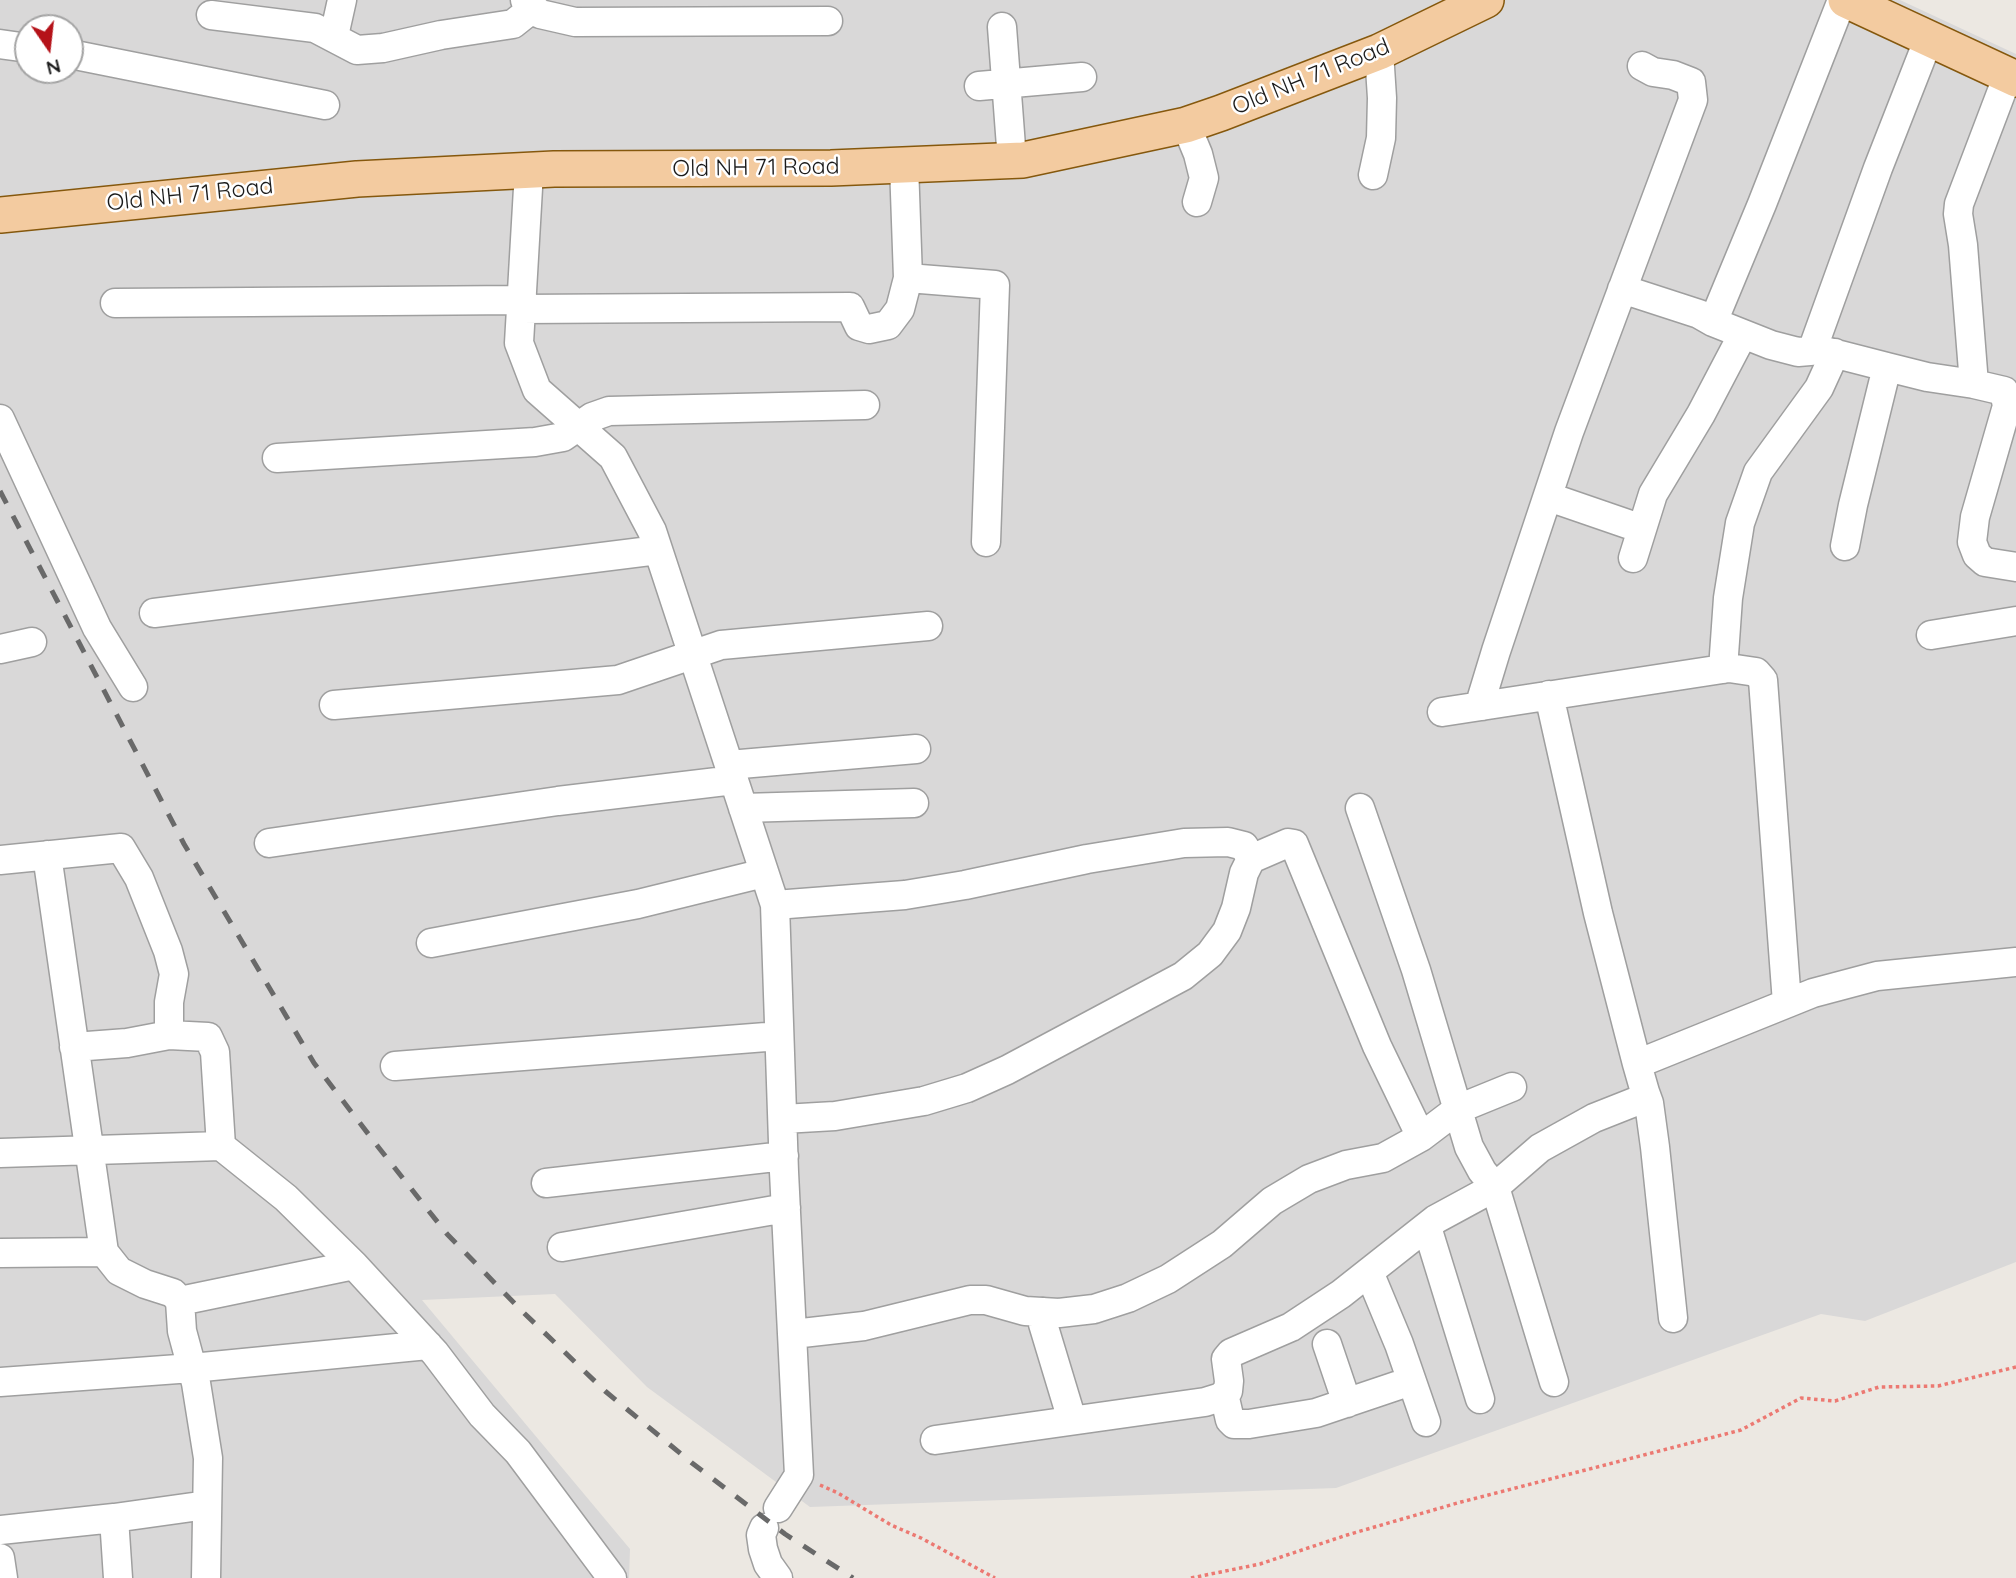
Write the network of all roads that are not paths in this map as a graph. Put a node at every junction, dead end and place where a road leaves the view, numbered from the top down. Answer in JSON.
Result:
{"nodes":[{"id":1,"x":342,"y":0,"type":"edge"},
{"id":2,"x":1486,"y":0,"type":"edge"},
{"id":3,"x":1844,"y":0,"type":"edge"},
{"id":4,"x":529,"y":4,"type":"edge"},
{"id":5,"x":642,"y":11,"type":"edge"},
{"id":6,"x":211,"y":15,"type":"dead end"},
{"id":7,"x":828,"y":21,"type":"dead end"},
{"id":8,"x":1002,"y":27,"type":"dead end"},
{"id":9,"x":334,"y":36,"type":"junction"},
{"id":10,"x":1929,"y":38,"type":"junction"},
{"id":11,"x":1379,"y":52,"type":"junction"},
{"id":12,"x":84,"y":57,"type":"edge"},
{"id":13,"x":1642,"y":66,"type":"dead end"},
{"id":14,"x":1082,"y":77,"type":"dead end"},
{"id":15,"x":2012,"y":77,"type":"edge"},
{"id":16,"x":993,"y":85,"type":"junction"},
{"id":17,"x":324,"y":104,"type":"dead end"},
{"id":18,"x":1186,"y":125,"type":"junction"},
{"id":19,"x":1012,"y":160,"type":"junction"},
{"id":20,"x":904,"y":165,"type":"junction"},
{"id":21,"x":529,"y":170,"type":"junction"},
{"id":22,"x":1373,"y":175,"type":"dead end"},
{"id":23,"x":1197,"y":202,"type":"dead end"},
{"id":24,"x":0,"y":215,"type":"edge"},
{"id":25,"x":908,"y":278,"type":"junction"},
{"id":26,"x":1622,"y":289,"type":"junction"},
{"id":27,"x":115,"y":303,"type":"dead end"},
{"id":28,"x":521,"y":305,"type":"junction"},
{"id":29,"x":1713,"y":322,"type":"junction"},
{"id":30,"x":1743,"y":334,"type":"junction"},
{"id":31,"x":1824,"y":351,"type":"junction"},
{"id":32,"x":1887,"y":367,"type":"junction"},
{"id":33,"x":1974,"y":384,"type":"junction"},
{"id":34,"x":865,"y":405,"type":"dead end"},
{"id":35,"x":0,"y":419,"type":"edge"},
{"id":36,"x":577,"y":426,"type":"junction"},
{"id":37,"x":277,"y":458,"type":"dead end"},
{"id":38,"x":1549,"y":497,"type":"junction"},
{"id":39,"x":1643,"y":529,"type":"junction"},
{"id":40,"x":986,"y":542,"type":"dead end"},
{"id":41,"x":1845,"y":546,"type":"dead end"},
{"id":42,"x":658,"y":550,"type":"junction"},
{"id":43,"x":1633,"y":558,"type":"dead end"},
{"id":44,"x":2016,"y":567,"type":"edge"},
{"id":45,"x":153,"y":613,"type":"dead end"},
{"id":46,"x":2016,"y":621,"type":"edge"},
{"id":47,"x":928,"y":626,"type":"dead end"},
{"id":48,"x":1931,"y":635,"type":"dead end"},
{"id":49,"x":32,"y":642,"type":"dead end"},
{"id":50,"x":0,"y":649,"type":"edge"},
{"id":51,"x":692,"y":654,"type":"junction"},
{"id":52,"x":1723,"y":669,"type":"junction"},
{"id":53,"x":133,"y":687,"type":"dead end"},
{"id":54,"x":1549,"y":695,"type":"junction"},
{"id":55,"x":334,"y":705,"type":"dead end"},
{"id":56,"x":1482,"y":706,"type":"junction"},
{"id":57,"x":1442,"y":712,"type":"dead end"},
{"id":58,"x":916,"y":749,"type":"dead end"},
{"id":59,"x":731,"y":773,"type":"junction"},
{"id":60,"x":914,"y":803,"type":"dead end"},
{"id":61,"x":743,"y":808,"type":"junction"},
{"id":62,"x":1360,"y":808,"type":"dead end"},
{"id":63,"x":269,"y":842,"type":"dead end"},
{"id":64,"x":47,"y":855,"type":"junction"},
{"id":65,"x":1251,"y":859,"type":"junction"},
{"id":66,"x":0,"y":860,"type":"edge"},
{"id":67,"x":764,"y":873,"type":"junction"},
{"id":68,"x":775,"y":905,"type":"junction"},
{"id":69,"x":432,"y":943,"type":"dead end"},
{"id":70,"x":2016,"y":962,"type":"edge"},
{"id":71,"x":1787,"y":1003,"type":"junction"},
{"id":72,"x":169,"y":1035,"type":"junction"},
{"id":73,"x":779,"y":1035,"type":"junction"},
{"id":74,"x":74,"y":1047,"type":"junction"},
{"id":75,"x":1637,"y":1064,"type":"junction"},
{"id":76,"x":395,"y":1066,"type":"dead end"},
{"id":77,"x":1511,"y":1087,"type":"dead end"},
{"id":78,"x":1645,"y":1092,"type":"junction"},
{"id":79,"x":1458,"y":1109,"type":"junction"},
{"id":80,"x":783,"y":1119,"type":"junction"},
{"id":81,"x":1421,"y":1137,"type":"junction"},
{"id":82,"x":221,"y":1146,"type":"junction"},
{"id":83,"x":90,"y":1151,"type":"junction"},
{"id":84,"x":0,"y":1153,"type":"edge"},
{"id":85,"x":784,"y":1156,"type":"junction"},
{"id":86,"x":546,"y":1182,"type":"dead end"},
{"id":87,"x":1495,"y":1187,"type":"junction"},
{"id":88,"x":786,"y":1208,"type":"junction"},
{"id":89,"x":1427,"y":1227,"type":"junction"},
{"id":90,"x":562,"y":1247,"type":"dead end"},
{"id":91,"x":104,"y":1252,"type":"junction"},
{"id":92,"x":0,"y":1254,"type":"edge"},
{"id":93,"x":354,"y":1265,"type":"junction"},
{"id":94,"x":1369,"y":1272,"type":"junction"},
{"id":95,"x":180,"y":1301,"type":"junction"},
{"id":96,"x":1043,"y":1312,"type":"junction"},
{"id":97,"x":1673,"y":1318,"type":"dead end"},
{"id":98,"x":793,"y":1334,"type":"junction"},
{"id":99,"x":1326,"y":1344,"type":"dead end"},
{"id":100,"x":428,"y":1345,"type":"junction"},
{"id":101,"x":192,"y":1368,"type":"junction"},
{"id":102,"x":1412,"y":1381,"type":"junction"},
{"id":103,"x":0,"y":1382,"type":"edge"},
{"id":104,"x":1554,"y":1382,"type":"dead end"},
{"id":105,"x":1224,"y":1394,"type":"junction"},
{"id":106,"x":1480,"y":1399,"type":"dead end"},
{"id":107,"x":1347,"y":1403,"type":"junction"},
{"id":108,"x":1072,"y":1420,"type":"junction"},
{"id":109,"x":1426,"y":1422,"type":"dead end"},
{"id":110,"x":934,"y":1440,"type":"dead end"},
{"id":111,"x":207,"y":1505,"type":"junction"},
{"id":112,"x":114,"y":1518,"type":"junction"},
{"id":113,"x":0,"y":1530,"type":"edge"},
{"id":114,"x":0,"y":1558,"type":"edge"},
{"id":115,"x":3,"y":1578,"type":"edge"},
{"id":116,"x":118,"y":1578,"type":"edge"},
{"id":117,"x":206,"y":1578,"type":"edge"},
{"id":118,"x":612,"y":1578,"type":"edge"},
{"id":119,"x":778,"y":1578,"type":"edge"}],
"edges":[{"from":1,"to":9,"type":"street"},
{"from":2,"to":11,"type":"main road","name":"Old NH 71 Road"},
{"from":3,"to":10,"type":"main road"},
{"from":3,"to":29,"type":"street"},
{"from":4,"to":5,"type":"street"},
{"from":4,"to":9,"type":"street"},
{"from":5,"to":7,"type":"street"},
{"from":6,"to":9,"type":"street"},
{"from":8,"to":16,"type":"street"},
{"from":10,"to":15,"type":"main road"},
{"from":10,"to":31,"type":"street"},
{"from":11,"to":18,"type":"main road","name":"Old NH 71 Road"},
{"from":11,"to":22,"type":"street"},
{"from":12,"to":17,"type":"street"},
{"from":13,"to":26,"type":"street"},
{"from":14,"to":16,"type":"street"},
{"from":15,"to":33,"type":"street"},
{"from":16,"to":19,"type":"street"},
{"from":18,"to":19,"type":"main road","name":"Old NH 71 Road"},
{"from":18,"to":23,"type":"street"},
{"from":19,"to":20,"type":"main road","name":"Old NH 71 Road"},
{"from":20,"to":21,"type":"main road","name":"Old NH 71 Road"},
{"from":20,"to":25,"type":"street"},
{"from":21,"to":24,"type":"main road","name":"Old NH 71 Road"},
{"from":21,"to":28,"type":"street"},
{"from":25,"to":28,"type":"street"},
{"from":25,"to":40,"type":"street"},
{"from":26,"to":29,"type":"street"},
{"from":26,"to":38,"type":"street"},
{"from":27,"to":28,"type":"street"},
{"from":28,"to":36,"type":"street"},
{"from":29,"to":30,"type":"street"},
{"from":30,"to":31,"type":"street"},
{"from":30,"to":39,"type":"street"},
{"from":31,"to":32,"type":"street"},
{"from":31,"to":52,"type":"street"},
{"from":32,"to":33,"type":"street"},
{"from":32,"to":41,"type":"street"},
{"from":33,"to":44,"type":"street"},
{"from":34,"to":36,"type":"street"},
{"from":35,"to":53,"type":"street"},
{"from":36,"to":37,"type":"street"},
{"from":36,"to":42,"type":"street"},
{"from":38,"to":39,"type":"street"},
{"from":38,"to":56,"type":"street"},
{"from":39,"to":43,"type":"street"},
{"from":42,"to":45,"type":"street"},
{"from":42,"to":51,"type":"street"},
{"from":46,"to":48,"type":"street"},
{"from":47,"to":51,"type":"street"},
{"from":49,"to":50,"type":"street"},
{"from":51,"to":55,"type":"street"},
{"from":51,"to":59,"type":"street"},
{"from":52,"to":54,"type":"street"},
{"from":52,"to":71,"type":"street"},
{"from":54,"to":56,"type":"street"},
{"from":54,"to":75,"type":"street"},
{"from":56,"to":57,"type":"street"},
{"from":58,"to":59,"type":"street"},
{"from":59,"to":61,"type":"street"},
{"from":59,"to":63,"type":"street"},
{"from":60,"to":61,"type":"street"},
{"from":61,"to":67,"type":"street"},
{"from":62,"to":79,"type":"street"},
{"from":64,"to":66,"type":"street"},
{"from":64,"to":72,"type":"street"},
{"from":64,"to":74,"type":"street"},
{"from":65,"to":68,"type":"street"},
{"from":65,"to":80,"type":"street"},
{"from":65,"to":81,"type":"street"},
{"from":67,"to":68,"type":"street"},
{"from":67,"to":69,"type":"street"},
{"from":68,"to":73,"type":"street"},
{"from":70,"to":71,"type":"street"},
{"from":71,"to":75,"type":"street"},
{"from":72,"to":74,"type":"street"},
{"from":72,"to":82,"type":"street"},
{"from":73,"to":76,"type":"street"},
{"from":73,"to":80,"type":"street"},
{"from":74,"to":83,"type":"street"},
{"from":75,"to":78,"type":"street"},
{"from":77,"to":79,"type":"street"},
{"from":78,"to":87,"type":"street"},
{"from":78,"to":97,"type":"street"},
{"from":79,"to":81,"type":"street"},
{"from":79,"to":87,"type":"street"},
{"from":80,"to":85,"type":"street"},
{"from":81,"to":96,"type":"street"},
{"from":82,"to":83,"type":"street"},
{"from":82,"to":93,"type":"street"},
{"from":83,"to":84,"type":"street"},
{"from":83,"to":91,"type":"street"},
{"from":85,"to":86,"type":"street"},
{"from":85,"to":88,"type":"street"},
{"from":87,"to":89,"type":"street"},
{"from":87,"to":104,"type":"street"},
{"from":88,"to":90,"type":"street"},
{"from":88,"to":98,"type":"street"},
{"from":89,"to":94,"type":"street"},
{"from":89,"to":106,"type":"street"},
{"from":91,"to":92,"type":"street"},
{"from":91,"to":95,"type":"street"},
{"from":93,"to":95,"type":"street"},
{"from":93,"to":100,"type":"street"},
{"from":94,"to":102,"type":"street"},
{"from":94,"to":105,"type":"street"},
{"from":95,"to":101,"type":"street"},
{"from":96,"to":98,"type":"street"},
{"from":96,"to":108,"type":"street"},
{"from":98,"to":119,"type":"street"},
{"from":99,"to":107,"type":"street"},
{"from":100,"to":101,"type":"street"},
{"from":100,"to":118,"type":"street"},
{"from":101,"to":103,"type":"street"},
{"from":101,"to":111,"type":"street"},
{"from":102,"to":107,"type":"street"},
{"from":102,"to":109,"type":"street"},
{"from":105,"to":107,"type":"street"},
{"from":105,"to":108,"type":"street"},
{"from":108,"to":110,"type":"street"},
{"from":111,"to":112,"type":"street"},
{"from":111,"to":117,"type":"street"},
{"from":112,"to":113,"type":"street"},
{"from":112,"to":116,"type":"street"},
{"from":114,"to":115,"type":"street"}]}
